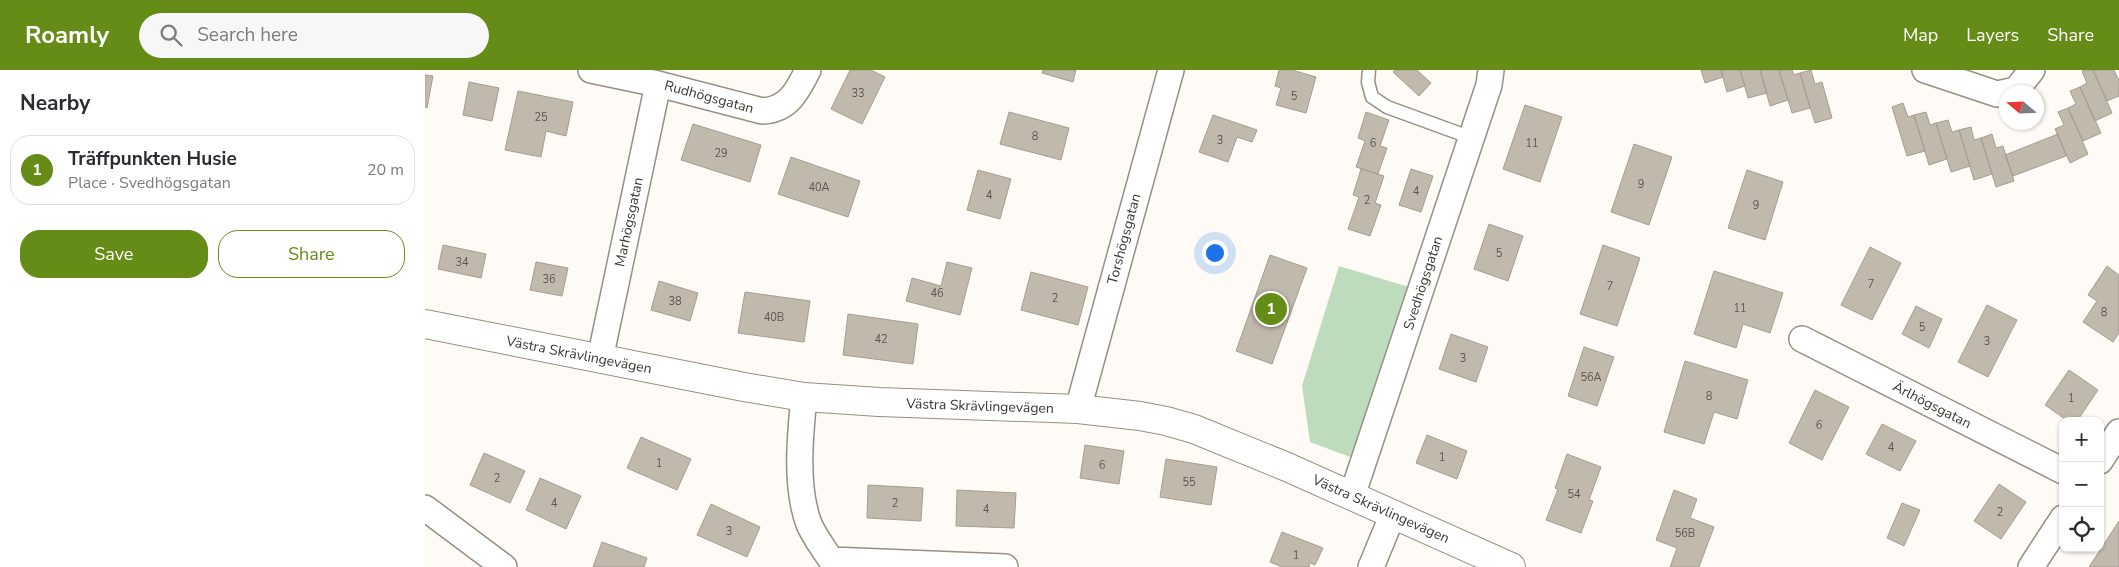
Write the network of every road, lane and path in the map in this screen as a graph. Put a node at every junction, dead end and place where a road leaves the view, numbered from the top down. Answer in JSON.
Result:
{"nodes":[{"id":1,"x":591,"y":70,"type":"edge"},
{"id":2,"x":808,"y":70,"type":"edge"},
{"id":3,"x":1171,"y":70,"type":"edge"},
{"id":4,"x":1369,"y":70,"type":"edge"},
{"id":5,"x":1491,"y":70,"type":"edge"},
{"id":6,"x":1925,"y":70,"type":"edge"},
{"id":7,"x":2032,"y":70,"type":"edge"},
{"id":8,"x":658,"y":84,"type":"junction"},
{"id":9,"x":1472,"y":138,"type":"junction"},
{"id":10,"x":425,"y":324,"type":"edge"},
{"id":11,"x":1802,"y":339,"type":"dead end"},
{"id":12,"x":600,"y":359,"type":"junction"},
{"id":13,"x":804,"y":397,"type":"junction"},
{"id":14,"x":1078,"y":409,"type":"junction"},
{"id":15,"x":2119,"y":432,"type":"edge"},
{"id":16,"x":2104,"y":455,"type":"edge"},
{"id":17,"x":2059,"y":469,"type":"edge"},
{"id":18,"x":1353,"y":496,"type":"junction"},
{"id":19,"x":425,"y":508,"type":"edge"},
{"id":20,"x":1393,"y":514,"type":"junction"},
{"id":21,"x":2059,"y":524,"type":"edge"},
{"id":22,"x":504,"y":567,"type":"edge"},
{"id":23,"x":1005,"y":567,"type":"edge"},
{"id":24,"x":1371,"y":567,"type":"edge"},
{"id":25,"x":1511,"y":567,"type":"edge"},
{"id":26,"x":2031,"y":567,"type":"edge"}],
"edges":[{"from":1,"to":8,"type":"street","name":"Rudhögsgatan"},
{"from":2,"to":8,"type":"street","name":"Rudhögsgatan"},
{"from":3,"to":14,"type":"street","name":"Torshögsgatan"},
{"from":4,"to":9,"type":"lane"},
{"from":5,"to":9,"type":"street","name":"Svedhögsgatan"},
{"from":6,"to":7,"type":"street"},
{"from":8,"to":12,"type":"street","name":"Marhögsgatan"},
{"from":9,"to":18,"type":"street","name":"Svedhögsgatan"},
{"from":10,"to":12,"type":"street","name":"Västra Skrävlingevägen"},
{"from":11,"to":17,"type":"street","name":"Ärlhögsgatan"},
{"from":12,"to":13,"type":"street","name":"Västra Skrävlingevägen"},
{"from":13,"to":14,"type":"street","name":"Västra Skrävlingevägen"},
{"from":13,"to":23,"type":"street"},
{"from":14,"to":18,"type":"street","name":"Västra Skrävlingevägen"},
{"from":15,"to":16,"type":"street"},
{"from":18,"to":20,"type":"street","name":"Västra Skrävlingevägen"},
{"from":19,"to":22,"type":"street"},
{"from":20,"to":24,"type":"street"},
{"from":20,"to":25,"type":"street","name":"Västra Skrävlingevägen"},
{"from":21,"to":26,"type":"street"}]}
